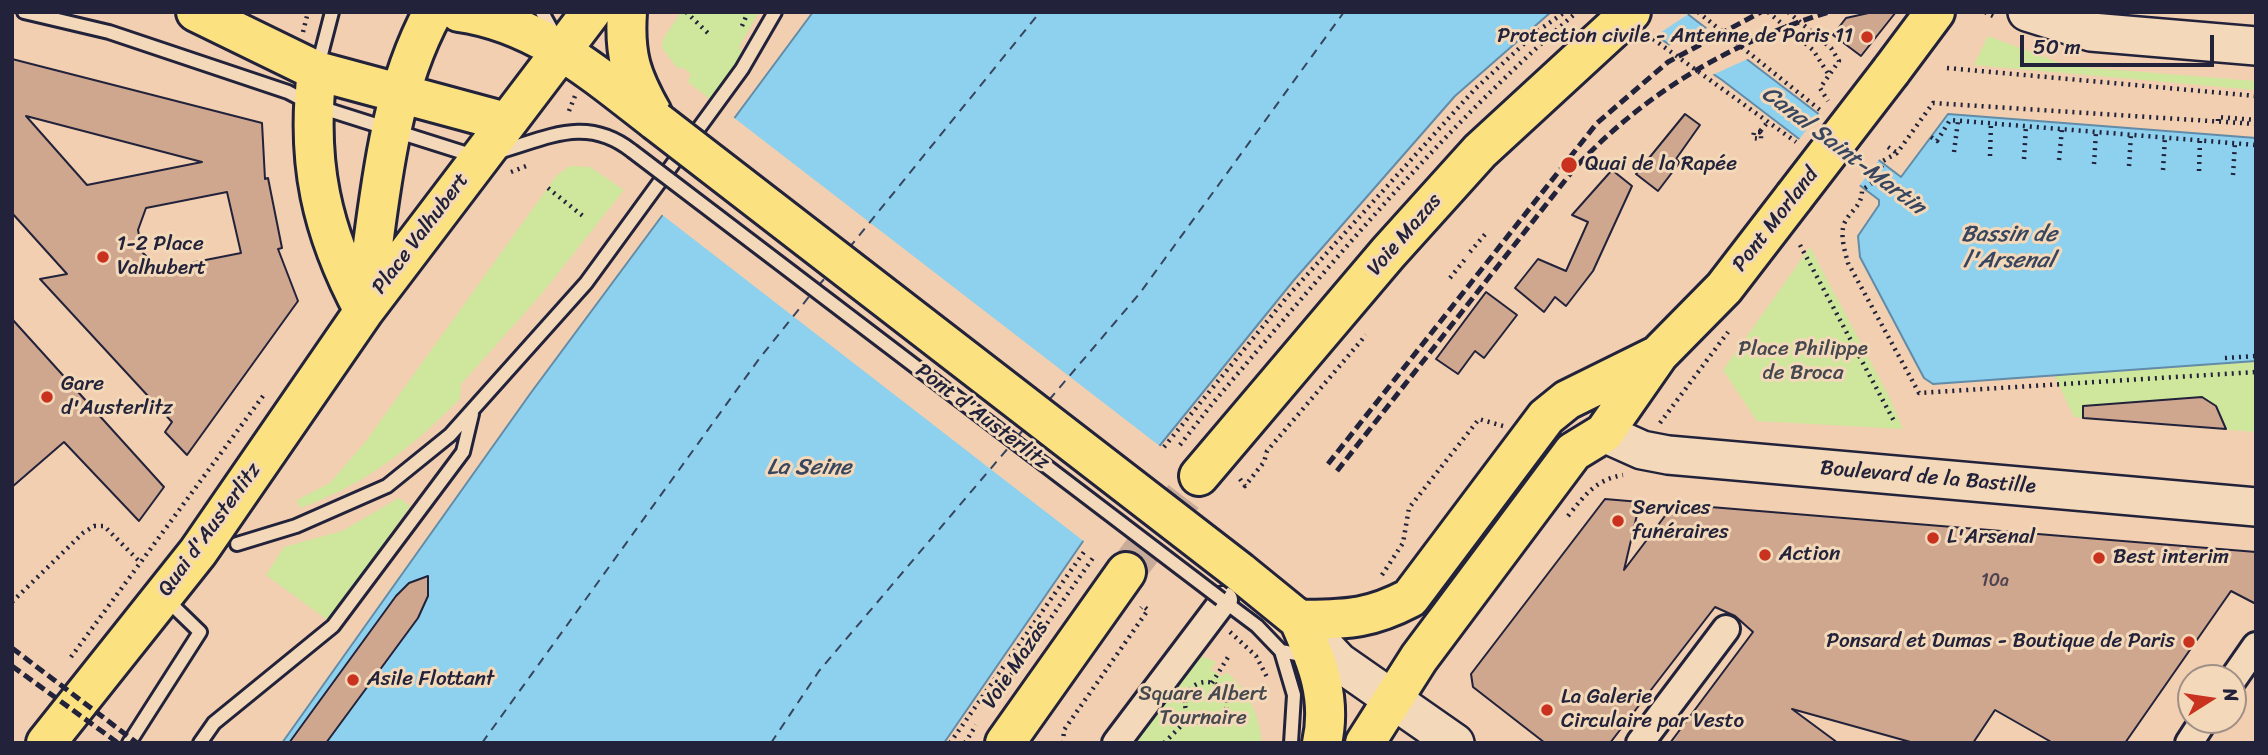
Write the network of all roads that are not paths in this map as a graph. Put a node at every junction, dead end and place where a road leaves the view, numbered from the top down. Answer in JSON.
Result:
{"nodes":[{"id":1,"x":24,"y":12,"type":"edge"},
{"id":2,"x":196,"y":12,"type":"edge"},
{"id":3,"x":332,"y":12,"type":"edge"},
{"id":4,"x":433,"y":12,"type":"edge"},
{"id":5,"x":459,"y":12,"type":"edge"},
{"id":6,"x":542,"y":12,"type":"edge"},
{"id":7,"x":591,"y":12,"type":"edge"},
{"id":8,"x":627,"y":12,"type":"edge"},
{"id":9,"x":775,"y":12,"type":"edge"},
{"id":10,"x":1935,"y":12,"type":"edge"},
{"id":11,"x":2027,"y":12,"type":"edge"},
{"id":12,"x":1637,"y":22,"type":"edge"},
{"id":13,"x":2256,"y":46,"type":"edge"},
{"id":14,"x":563,"y":50,"type":"junction"},
{"id":15,"x":315,"y":88,"type":"junction"},
{"id":16,"x":397,"y":113,"type":"junction"},
{"id":17,"x":656,"y":121,"type":"junction"},
{"id":18,"x":506,"y":122,"type":"junction"},
{"id":19,"x":632,"y":151,"type":"joint"},
{"id":20,"x":478,"y":158,"type":"junction"},
{"id":21,"x":364,"y":311,"type":"junction"},
{"id":22,"x":1659,"y":354,"type":"junction"},
{"id":23,"x":472,"y":413,"type":"junction"},
{"id":24,"x":1604,"y":433,"type":"junction"},
{"id":25,"x":1199,"y":476,"type":"tunnel mouth"},
{"id":26,"x":2256,"y":507,"type":"edge"},
{"id":27,"x":237,"y":544,"type":"dead end"},
{"id":28,"x":1110,"y":564,"type":"tunnel mouth"},
{"id":29,"x":1229,"y":590,"type":"junction"},
{"id":30,"x":163,"y":596,"type":"junction"},
{"id":31,"x":1726,"y":629,"type":"dead end"},
{"id":32,"x":2256,"y":646,"type":"edge"},
{"id":33,"x":1319,"y":654,"type":"junction"},
{"id":34,"x":2243,"y":664,"type":"edge"},
{"id":35,"x":1393,"y":699,"type":"junction"},
{"id":36,"x":993,"y":731,"type":"edge"},
{"id":37,"x":46,"y":743,"type":"edge"},
{"id":38,"x":129,"y":743,"type":"edge"},
{"id":39,"x":200,"y":743,"type":"edge"},
{"id":40,"x":1116,"y":743,"type":"edge"},
{"id":41,"x":1291,"y":743,"type":"edge"},
{"id":42,"x":1322,"y":743,"type":"edge"},
{"id":43,"x":1365,"y":743,"type":"edge"},
{"id":44,"x":1455,"y":743,"type":"edge"},
{"id":45,"x":1640,"y":743,"type":"edge"}],
"edges":[{"from":1,"to":15,"type":"lane"},
{"from":2,"to":15,"type":"main road","name":"Place Valhubert"},
{"from":3,"to":15,"type":"lane","name":"Place Valhubert"},
{"from":4,"to":16,"type":"main road","name":"Place Valhubert"},
{"from":5,"to":14,"type":"main road"},
{"from":6,"to":14,"type":"lane"},
{"from":7,"to":14,"type":"main road","name":"Place Valhubert"},
{"from":8,"to":17,"type":"main road"},
{"from":9,"to":23,"type":"lane"},
{"from":10,"to":22,"type":"main road","name":"Pont Morland","bridge":true},
{"from":11,"to":13,"type":"main road"},
{"from":12,"to":25,"type":"main road","name":"Voie Mazas"},
{"from":14,"to":17,"type":"main road"},
{"from":14,"to":18,"type":"main road","name":"Place Valhubert"},
{"from":15,"to":16,"type":"main road","name":"Place Valhubert"},
{"from":15,"to":21,"type":"main road","name":"Place Valhubert"},
{"from":16,"to":18,"type":"main road","name":"Place Valhubert"},
{"from":16,"to":20,"type":"lane","name":"Place Valhubert"},
{"from":16,"to":21,"type":"main road","name":"Place Valhubert"},
{"from":17,"to":29,"type":"main road","name":"Pont d'Austerlitz","bridge":true},
{"from":18,"to":20,"type":"main road","name":"Place Valhubert"},
{"from":19,"to":20,"type":"lane","name":"Place Valhubert"},
{"from":19,"to":29,"type":"lane","name":"Pont d'Austerlitz","bridge":true},
{"from":20,"to":21,"type":"main road","name":"Place Valhubert"},
{"from":21,"to":30,"type":"main road","name":"Quai d'Austerlitz"},
{"from":22,"to":24,"type":"main road"},
{"from":22,"to":33,"type":"main road"},
{"from":23,"to":27,"type":"lane"},
{"from":23,"to":39,"type":"lane"},
{"from":24,"to":26,"type":"main road","name":"Boulevard de la Bastille"},
{"from":24,"to":35,"type":"main road"},
{"from":28,"to":36,"type":"main road","name":"Voie Mazas"},
{"from":29,"to":33,"type":"main road","name":"Pont d'Austerlitz"},
{"from":29,"to":40,"type":"street"},
{"from":30,"to":37,"type":"main road","name":"Quai d'Austerlitz"},
{"from":30,"to":38,"type":"lane"},
{"from":31,"to":45,"type":"street"},
{"from":32,"to":34,"type":"street"},
{"from":33,"to":35,"type":"main road"},
{"from":33,"to":41,"type":"lane"},
{"from":33,"to":42,"type":"main road"},
{"from":35,"to":43,"type":"main road"},
{"from":35,"to":44,"type":"main road"}]}
